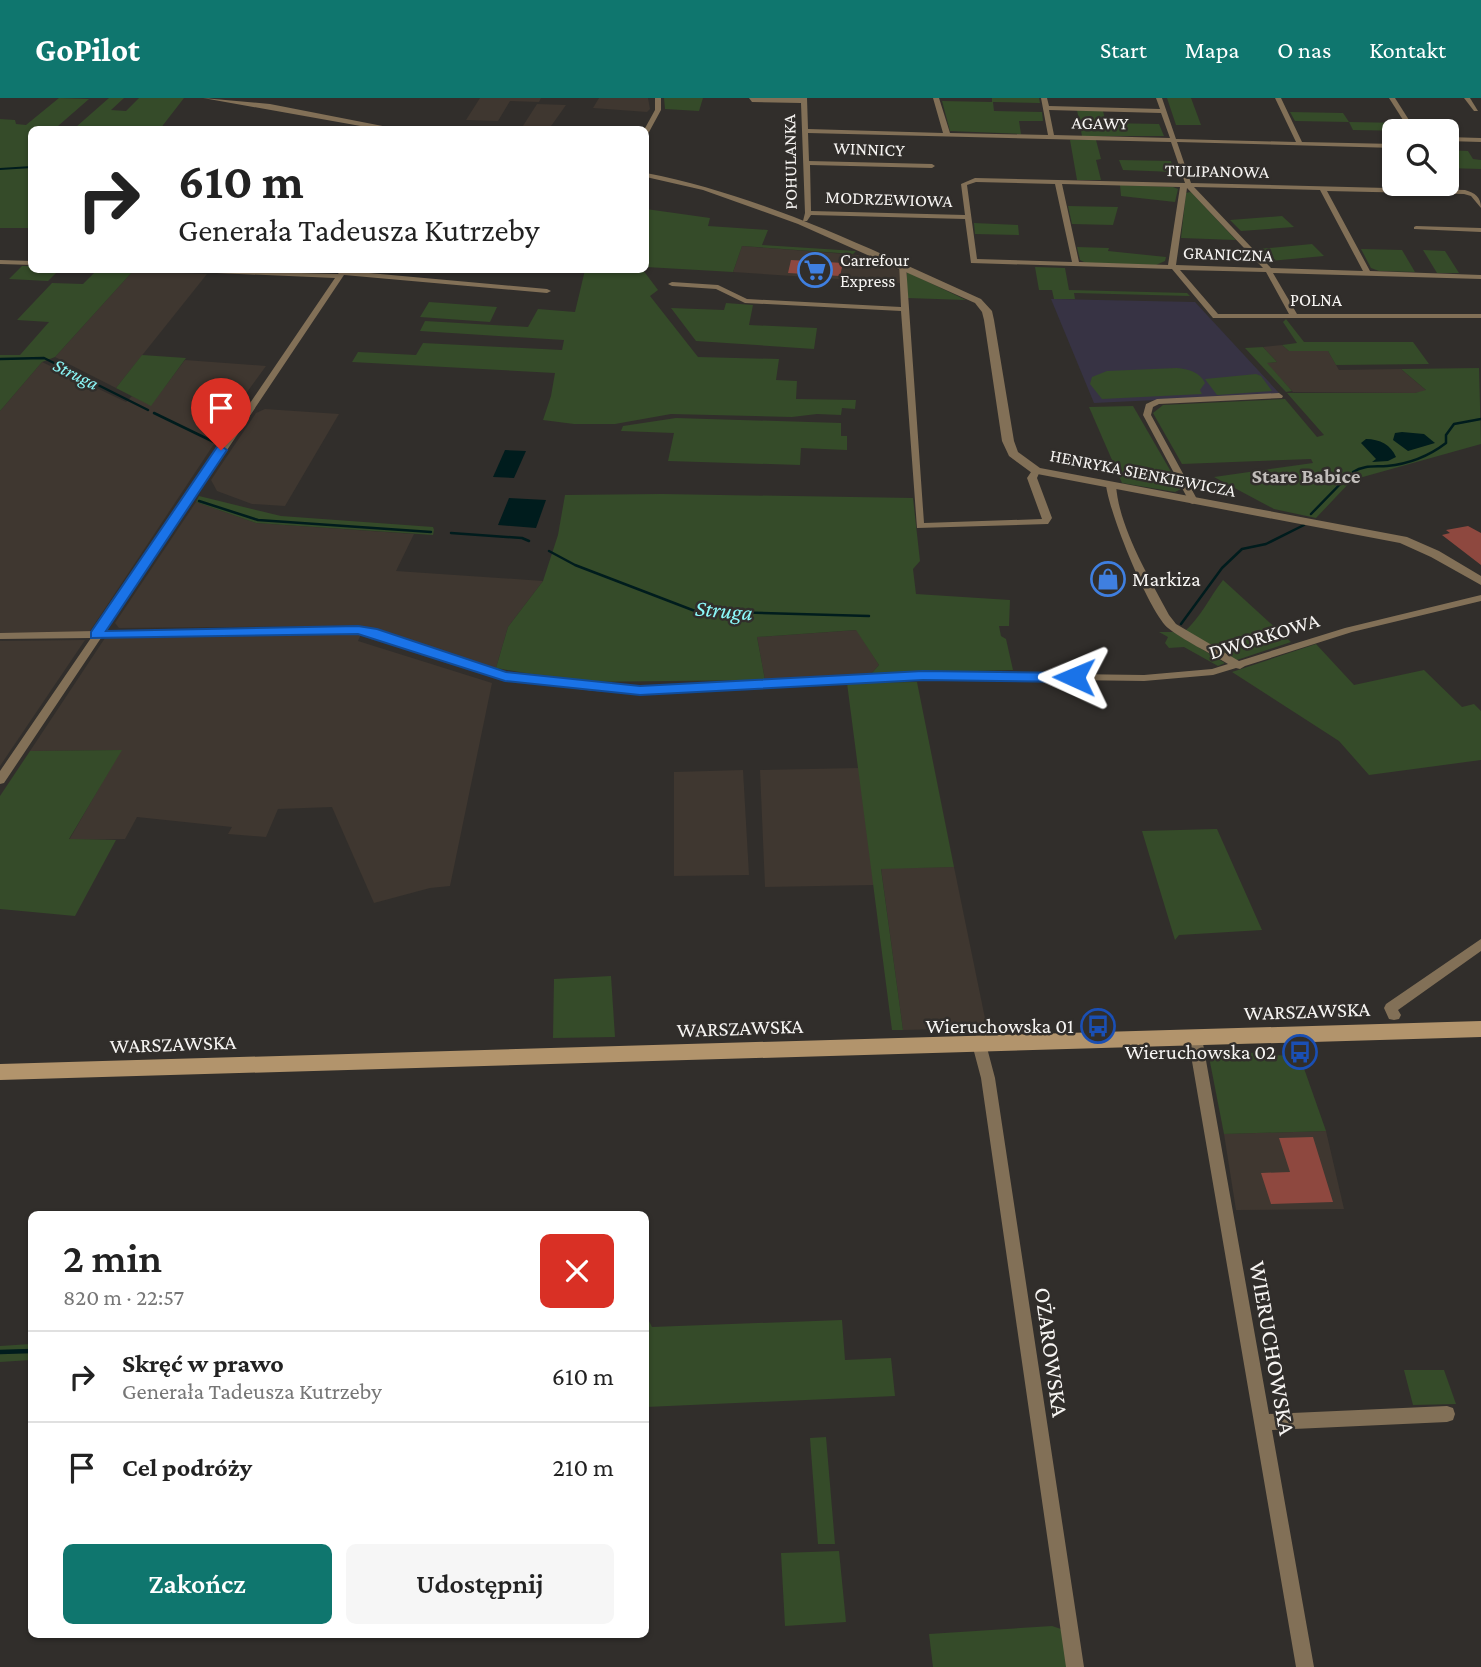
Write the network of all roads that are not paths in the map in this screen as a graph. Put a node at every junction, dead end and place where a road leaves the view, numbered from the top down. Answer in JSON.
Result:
{"nodes":[{"id":1,"x":207,"y":98,"type":"edge"},
{"id":2,"x":658,"y":98,"type":"edge"},
{"id":3,"x":752,"y":98,"type":"edge"},
{"id":4,"x":936,"y":98,"type":"edge"},
{"id":5,"x":1044,"y":98,"type":"edge"},
{"id":6,"x":1159,"y":98,"type":"edge"},
{"id":7,"x":1279,"y":98,"type":"edge"},
{"id":8,"x":1392,"y":98,"type":"edge"},
{"id":9,"x":1467,"y":98,"type":"edge"},
{"id":10,"x":804,"y":100,"type":"edge"},
{"id":11,"x":1045,"y":108,"type":"junction"},
{"id":12,"x":1476,"y":110,"type":"dead end"},
{"id":13,"x":1163,"y":111,"type":"junction"},
{"id":14,"x":1405,"y":119,"type":"edge"},
{"id":15,"x":378,"y":126,"type":"edge"},
{"id":16,"x":649,"y":126,"type":"edge"},
{"id":17,"x":804,"y":131,"type":"junction"},
{"id":18,"x":947,"y":134,"type":"junction"},
{"id":19,"x":1051,"y":137,"type":"junction"},
{"id":20,"x":1459,"y":139,"type":"edge"},
{"id":21,"x":1173,"y":140,"type":"junction"},
{"id":22,"x":1481,"y":140,"type":"edge"},
{"id":23,"x":1300,"y":144,"type":"junction"},
{"id":24,"x":1382,"y":146,"type":"edge"},
{"id":25,"x":806,"y":163,"type":"junction"},
{"id":26,"x":932,"y":166,"type":"dead end"},
{"id":27,"x":649,"y":176,"type":"edge"},
{"id":28,"x":1058,"y":182,"type":"junction"},
{"id":29,"x":1187,"y":186,"type":"junction"},
{"id":30,"x":1323,"y":189,"type":"junction"},
{"id":31,"x":1481,"y":206,"type":"edge"},
{"id":32,"x":805,"y":217,"type":"junction"},
{"id":33,"x":968,"y":217,"type":"junction"},
{"id":34,"x":1416,"y":228,"type":"dead end"},
{"id":35,"x":1481,"y":230,"type":"edge"},
{"id":36,"x":0,"y":261,"type":"edge"},
{"id":37,"x":28,"y":263,"type":"edge"},
{"id":38,"x":902,"y":265,"type":"junction"},
{"id":39,"x":1076,"y":265,"type":"junction"},
{"id":40,"x":1174,"y":268,"type":"junction"},
{"id":41,"x":1269,"y":271,"type":"junction"},
{"id":42,"x":342,"y":273,"type":"edge"},
{"id":43,"x":1368,"y":274,"type":"junction"},
{"id":44,"x":1481,"y":277,"type":"edge"},
{"id":45,"x":672,"y":284,"type":"dead end"},
{"id":46,"x":547,"y":291,"type":"dead end"},
{"id":47,"x":904,"y":309,"type":"junction"},
{"id":48,"x":1294,"y":315,"type":"junction"},
{"id":49,"x":1481,"y":316,"type":"edge"},
{"id":50,"x":1279,"y":396,"type":"dead end"},
{"id":51,"x":1037,"y":471,"type":"junction"},
{"id":52,"x":1111,"y":485,"type":"junction"},
{"id":53,"x":1193,"y":501,"type":"junction"},
{"id":54,"x":1481,"y":581,"type":"edge"},
{"id":55,"x":1481,"y":598,"type":"edge"},
{"id":56,"x":96,"y":635,"type":"junction"},
{"id":57,"x":0,"y":636,"type":"edge"},
{"id":58,"x":1240,"y":666,"type":"junction"},
{"id":59,"x":0,"y":780,"type":"edge"},
{"id":60,"x":1481,"y":944,"type":"edge"},
{"id":61,"x":1394,"y":1015,"type":"dead end"},
{"id":62,"x":1481,"y":1029,"type":"edge"},
{"id":63,"x":1195,"y":1038,"type":"junction"},
{"id":64,"x":979,"y":1044,"type":"junction"},
{"id":65,"x":0,"y":1072,"type":"edge"},
{"id":66,"x":1447,"y":1414,"type":"dead end"},
{"id":67,"x":1264,"y":1422,"type":"junction"},
{"id":68,"x":1075,"y":1667,"type":"edge"},
{"id":69,"x":1305,"y":1667,"type":"edge"}],
"edges":[{"from":1,"to":15,"type":"street"},
{"from":2,"to":16,"type":"street"},
{"from":3,"to":10,"type":"street"},
{"from":4,"to":18,"type":"street"},
{"from":5,"to":11,"type":"street"},
{"from":6,"to":13,"type":"street"},
{"from":7,"to":23,"type":"street"},
{"from":8,"to":14,"type":"street"},
{"from":9,"to":12,"type":"street"},
{"from":10,"to":17,"type":"street","name":"POHULANKA"},
{"from":11,"to":13,"type":"street"},
{"from":11,"to":19,"type":"street"},
{"from":13,"to":21,"type":"street"},
{"from":17,"to":18,"type":"street","name":"AGAWY"},
{"from":17,"to":25,"type":"street","name":"POHULANKA"},
{"from":18,"to":19,"type":"street","name":"AGAWY"},
{"from":19,"to":21,"type":"street","name":"AGAWY"},
{"from":20,"to":22,"type":"street"},
{"from":21,"to":23,"type":"street","name":"AGAWY"},
{"from":21,"to":29,"type":"street"},
{"from":23,"to":24,"type":"street","name":"AGAWY"},
{"from":25,"to":26,"type":"street","name":"WINNICY"},
{"from":25,"to":32,"type":"street","name":"POHULANKA"},
{"from":27,"to":32,"type":"street","name":"HENRYKA SIENKIEWICZA"},
{"from":28,"to":29,"type":"street","name":"TULIPANOWA"},
{"from":28,"to":33,"type":"street","name":"TULIPANOWA"},
{"from":28,"to":39,"type":"street"},
{"from":29,"to":30,"type":"street","name":"TULIPANOWA"},
{"from":29,"to":40,"type":"street"},
{"from":29,"to":41,"type":"street"},
{"from":30,"to":31,"type":"street","name":"TULIPANOWA"},
{"from":30,"to":43,"type":"street"},
{"from":32,"to":33,"type":"street","name":"MODRZEWIOWA"},
{"from":32,"to":38,"type":"street","name":"HENRYKA SIENKIEWICZA"},
{"from":33,"to":39,"type":"street","name":"GRANICZNA"},
{"from":34,"to":35,"type":"street"},
{"from":36,"to":37,"type":"street"},
{"from":38,"to":47,"type":"street"},
{"from":38,"to":51,"type":"street","name":"HENRYKA SIENKIEWICZA"},
{"from":39,"to":40,"type":"street","name":"GRANICZNA"},
{"from":40,"to":41,"type":"street","name":"GRANICZNA"},
{"from":40,"to":48,"type":"street","name":"POLNA"},
{"from":41,"to":43,"type":"street","name":"GRANICZNA"},
{"from":41,"to":48,"type":"street"},
{"from":42,"to":46,"type":"street"},
{"from":42,"to":56,"type":"street"},
{"from":43,"to":44,"type":"street","name":"GRANICZNA"},
{"from":45,"to":47,"type":"street"},
{"from":47,"to":51,"type":"street"},
{"from":48,"to":49,"type":"street","name":"POLNA"},
{"from":50,"to":53,"type":"street"},
{"from":51,"to":52,"type":"street","name":"HENRYKA SIENKIEWICZA"},
{"from":52,"to":53,"type":"street","name":"HENRYKA SIENKIEWICZA"},
{"from":52,"to":58,"type":"street"},
{"from":53,"to":54,"type":"street","name":"HENRYKA SIENKIEWICZA"},
{"from":55,"to":58,"type":"street","name":"DWORKOWA"},
{"from":56,"to":57,"type":"street","name":"DWORKOWA"},
{"from":56,"to":58,"type":"street","name":"DWORKOWA"},
{"from":56,"to":59,"type":"street"},
{"from":60,"to":61,"type":"street"},
{"from":62,"to":63,"type":"main road","name":"WARSZAWSKA"},
{"from":63,"to":64,"type":"main road","name":"WARSZAWSKA"},
{"from":63,"to":67,"type":"street","name":"WIERUCHOWSKA"},
{"from":64,"to":65,"type":"main road","name":"WARSZAWSKA"},
{"from":64,"to":68,"type":"street","name":"OŻAROWSKA"},
{"from":66,"to":67,"type":"street"},
{"from":67,"to":69,"type":"street","name":"WIERUCHOWSKA"}]}
